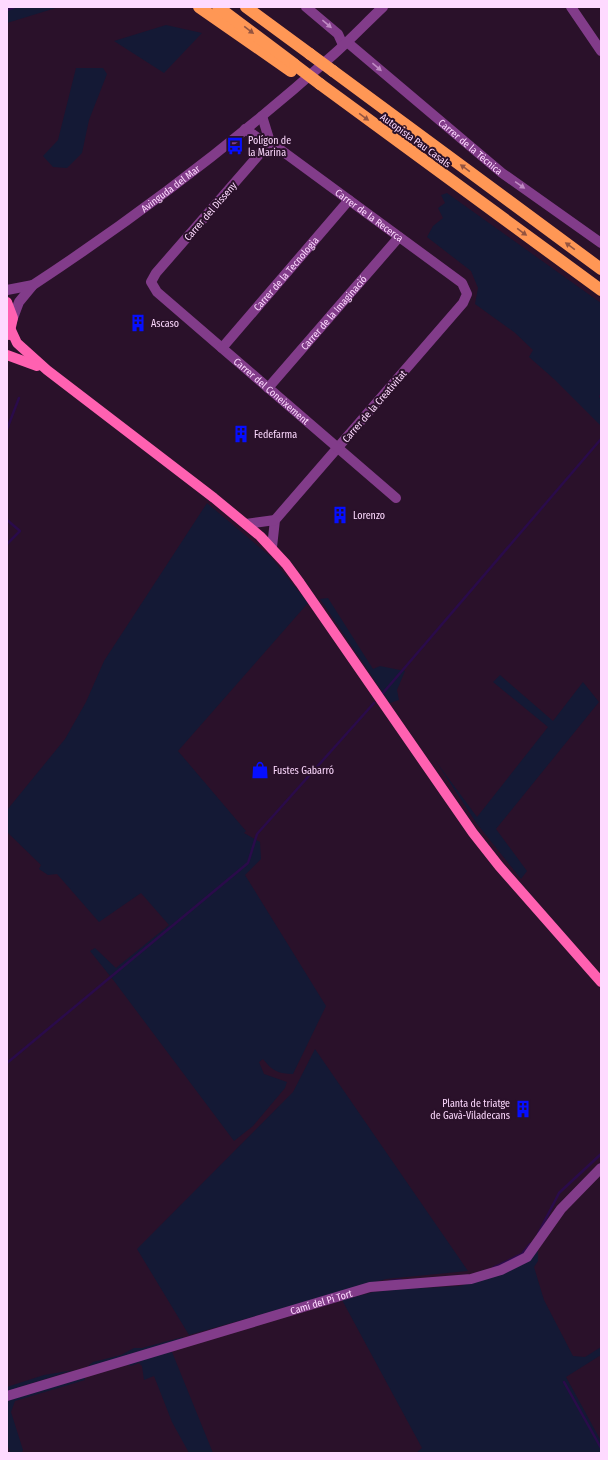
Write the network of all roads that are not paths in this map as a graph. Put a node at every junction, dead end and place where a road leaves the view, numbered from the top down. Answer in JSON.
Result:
{"nodes":[{"id":1,"x":199,"y":7,"type":"edge"},
{"id":2,"x":218,"y":7,"type":"edge"},
{"id":3,"x":246,"y":7,"type":"edge"},
{"id":4,"x":258,"y":7,"type":"edge"},
{"id":5,"x":306,"y":7,"type":"edge"},
{"id":6,"x":383,"y":7,"type":"edge"},
{"id":7,"x":571,"y":7,"type":"edge"},
{"id":8,"x":345,"y":44,"type":"junction"},
{"id":9,"x":299,"y":46,"type":"junction"},
{"id":10,"x":601,"y":51,"type":"edge"},
{"id":11,"x":293,"y":68,"type":"junction"},
{"id":12,"x":262,"y":116,"type":"junction"},
{"id":13,"x":246,"y":129,"type":"junction"},
{"id":14,"x":270,"y":142,"type":"junction"},
{"id":15,"x":350,"y":200,"type":"junction"},
{"id":16,"x":399,"y":237,"type":"junction"},
{"id":17,"x":601,"y":243,"type":"edge"},
{"id":18,"x":601,"y":269,"type":"edge"},
{"id":19,"x":151,"y":282,"type":"joint"},
{"id":20,"x":33,"y":284,"type":"junction"},
{"id":21,"x":7,"y":290,"type":"edge"},
{"id":22,"x":467,"y":290,"type":"joint"},
{"id":23,"x":601,"y":290,"type":"edge"},
{"id":24,"x":7,"y":302,"type":"edge"},
{"id":25,"x":13,"y":318,"type":"junction"},
{"id":26,"x":9,"y":334,"type":"edge"},
{"id":27,"x":222,"y":348,"type":"junction"},
{"id":28,"x":7,"y":355,"type":"edge"},
{"id":29,"x":47,"y":370,"type":"junction"},
{"id":30,"x":268,"y":388,"type":"junction"},
{"id":31,"x":338,"y":448,"type":"junction"},
{"id":32,"x":396,"y":498,"type":"dead end"},
{"id":33,"x":275,"y":520,"type":"junction"},
{"id":34,"x":246,"y":524,"type":"junction"},
{"id":35,"x":272,"y":547,"type":"junction"},
{"id":36,"x":601,"y":982,"type":"edge"},
{"id":37,"x":601,"y":1168,"type":"edge"},
{"id":38,"x":7,"y":1396,"type":"edge"}],
"edges":[{"from":1,"to":11,"type":"highway"},
{"from":2,"to":11,"type":"highway","name":"Autopista Pau Casals","one_way":true},
{"from":3,"to":9,"type":"highway","name":"Autopista Pau Casals"},
{"from":4,"to":9,"type":"highway"},
{"from":5,"to":8,"type":"street","name":"Carrer de la Tècnica","one_way":true},
{"from":6,"to":8,"type":"street","name":"Avinguda del Mar"},
{"from":7,"to":10,"type":"street"},
{"from":8,"to":12,"type":"street","name":"Avinguda del Mar"},
{"from":8,"to":17,"type":"street","name":"Carrer de la Tècnica","one_way":true},
{"from":18,"to":9,"type":"highway","name":"Autopista Pau Casals","one_way":true,"bridge":true},
{"from":11,"to":23,"type":"highway","name":"Autopista Pau Casals","one_way":true,"bridge":true},
{"from":12,"to":13,"type":"street","name":"Avinguda del Mar"},
{"from":12,"to":14,"type":"street"},
{"from":13,"to":14,"type":"street","name":"Carrer de la Recerca"},
{"from":13,"to":20,"type":"street","name":"Avinguda del Mar"},
{"from":14,"to":15,"type":"street","name":"Carrer de la Recerca"},
{"from":14,"to":19,"type":"street","name":"Carrer del Disseny"},
{"from":15,"to":16,"type":"street","name":"Carrer de la Recerca"},
{"from":15,"to":27,"type":"street","name":"Carrer de la Tecnologia"},
{"from":16,"to":22,"type":"street","name":"Carrer de la Recerca"},
{"from":16,"to":30,"type":"street","name":"Carrer de la Imaginació"},
{"from":19,"to":27,"type":"street","name":"Carrer del Coneixement"},
{"from":20,"to":21,"type":"street","name":"Avinguda del Mar"},
{"from":20,"to":25,"type":"street","name":"Avinguda del Mar"},
{"from":22,"to":31,"type":"street","name":"Carrer de la Creativitat"},
{"from":24,"to":25,"type":"main road"},
{"from":25,"to":26,"type":"main road"},
{"from":26,"to":29,"type":"main road"},
{"from":27,"to":30,"type":"street","name":"Carrer del Coneixement"},
{"from":28,"to":29,"type":"main road"},
{"from":29,"to":34,"type":"main road"},
{"from":30,"to":31,"type":"street","name":"Carrer del Coneixement"},
{"from":31,"to":32,"type":"street","name":"Carrer del Coneixement"},
{"from":31,"to":33,"type":"street","name":"Carrer de la Creativitat"},
{"from":33,"to":34,"type":"street"},
{"from":33,"to":35,"type":"street"},
{"from":34,"to":35,"type":"main road"},
{"from":35,"to":36,"type":"main road"},
{"from":37,"to":38,"type":"street","name":"Camí del Pi Tort"}]}
